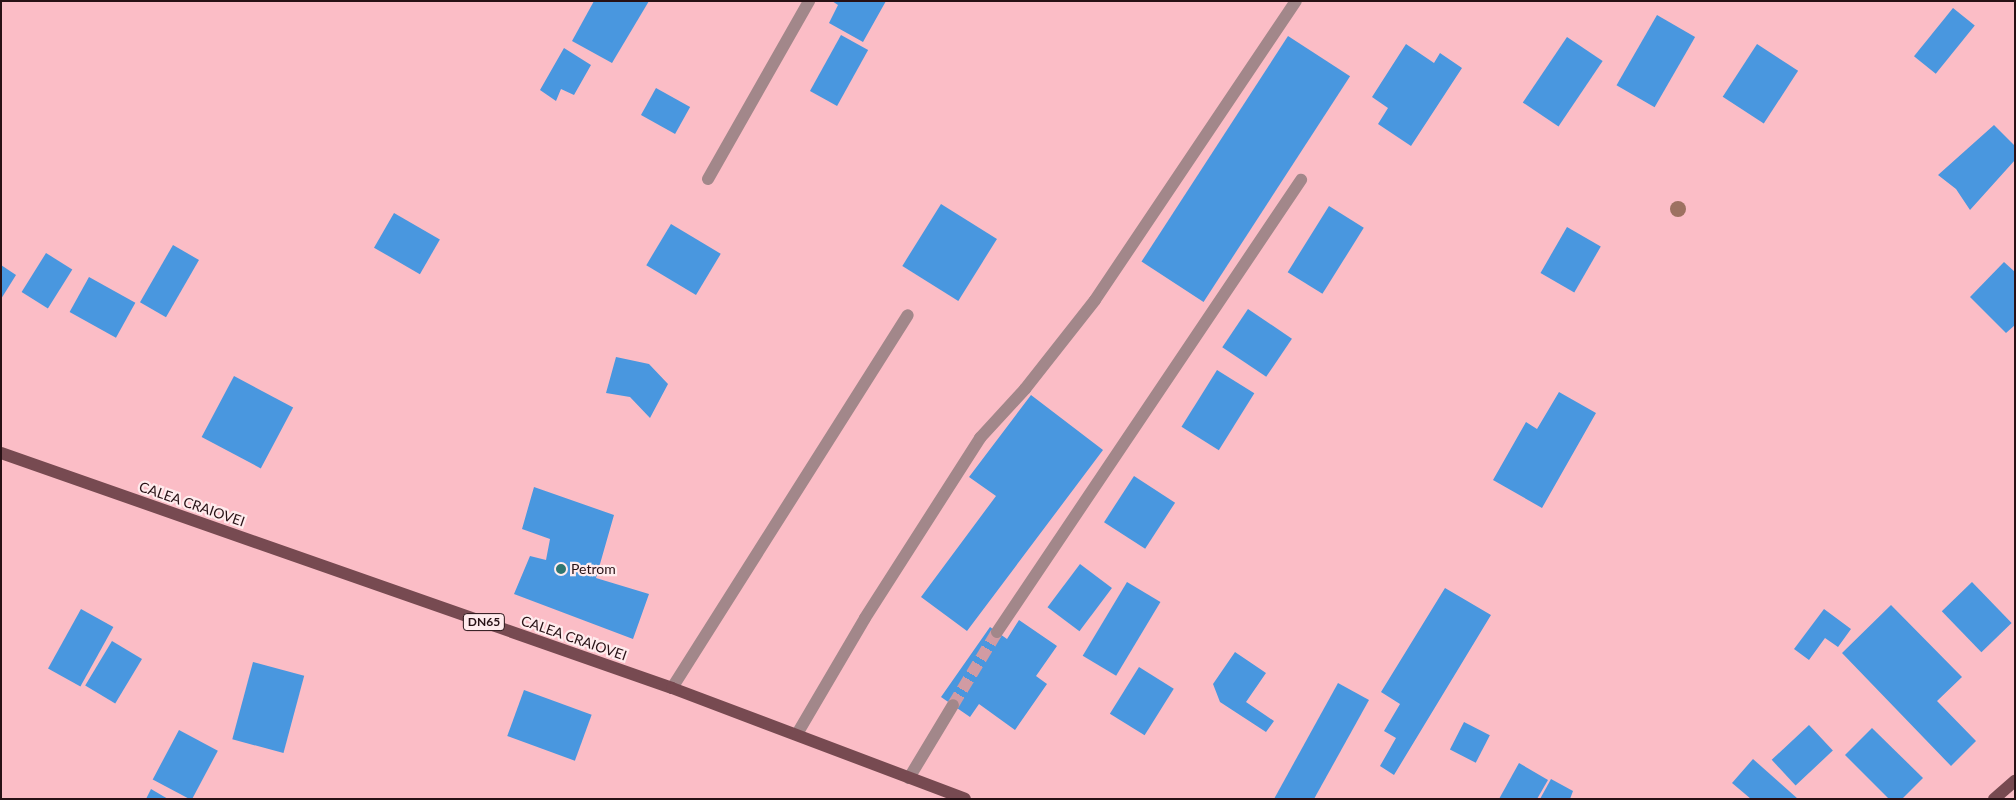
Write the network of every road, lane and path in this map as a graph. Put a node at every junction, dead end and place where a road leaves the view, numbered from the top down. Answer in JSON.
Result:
{"nodes":[{"id":1,"x":809,"y":1,"type":"edge"},
{"id":2,"x":1296,"y":1,"type":"edge"},
{"id":3,"x":708,"y":179,"type":"dead end"},
{"id":4,"x":1301,"y":180,"type":"dead end"},
{"id":5,"x":908,"y":315,"type":"dead end"},
{"id":6,"x":1,"y":453,"type":"edge"},
{"id":7,"x":997,"y":632,"type":"tunnel mouth"},
{"id":8,"x":672,"y":688,"type":"junction"},
{"id":9,"x":952,"y":705,"type":"tunnel mouth"},
{"id":10,"x":797,"y":734,"type":"junction"},
{"id":11,"x":909,"y":778,"type":"junction"},
{"id":12,"x":2015,"y":781,"type":"edge"},
{"id":13,"x":965,"y":799,"type":"edge"},
{"id":14,"x":1994,"y":799,"type":"edge"}],
"edges":[{"from":1,"to":3,"type":"street"},
{"from":2,"to":10,"type":"street"},
{"from":4,"to":7,"type":"street"},
{"from":5,"to":8,"type":"street"},
{"from":6,"to":8,"type":"main road","name":"CALEA CRAIOVEI","number":"DN65"},
{"from":8,"to":10,"type":"main road","name":"CALEA CRAIOVEI","number":"DN65"},
{"from":9,"to":11,"type":"street"},
{"from":10,"to":11,"type":"main road","name":"CALEA CRAIOVEI","number":"DN65"},
{"from":11,"to":13,"type":"main road","name":"CALEA CRAIOVEI","number":"DN65"},
{"from":12,"to":14,"type":"main road"}]}
